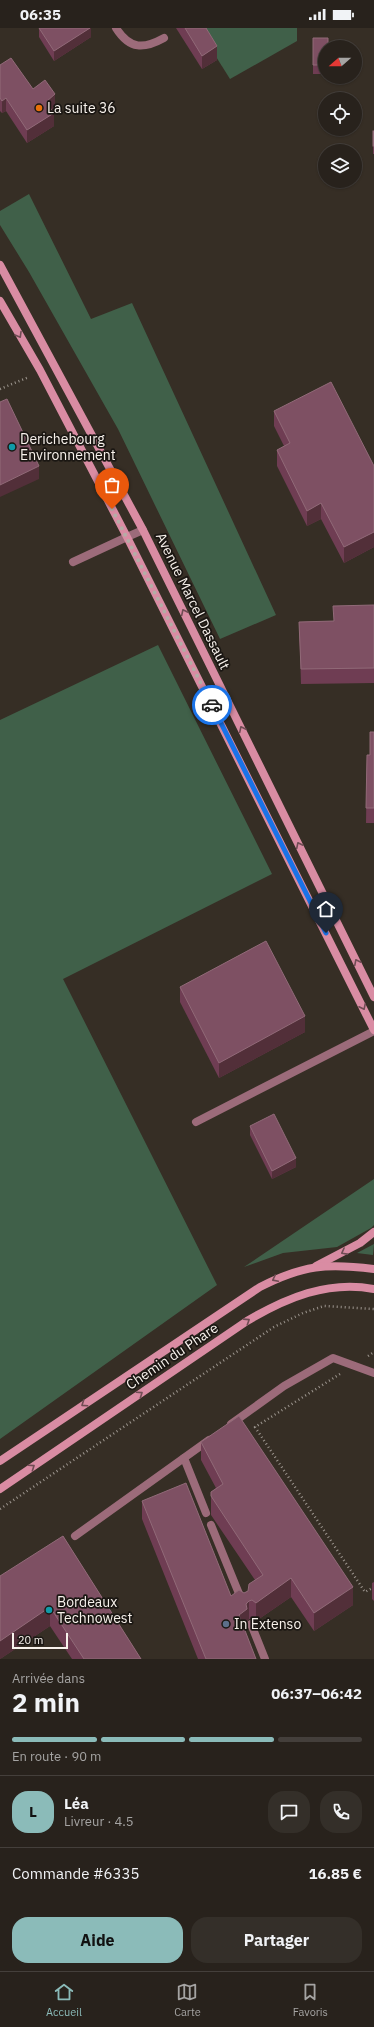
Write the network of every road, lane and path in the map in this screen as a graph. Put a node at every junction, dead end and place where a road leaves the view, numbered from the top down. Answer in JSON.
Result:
{"nodes":[{"id":1,"x":116,"y":28,"type":"edge"},
{"id":2,"x":164,"y":38,"type":"dead end"},
{"id":3,"x":0,"y":265,"type":"edge"},
{"id":4,"x":0,"y":301,"type":"edge"},
{"id":5,"x":143,"y":530,"type":"junction"},
{"id":6,"x":127,"y":537,"type":"junction"},
{"id":7,"x":73,"y":562,"type":"dead end"},
{"id":8,"x":374,"y":997,"type":"edge"},
{"id":9,"x":374,"y":1030,"type":"edge"},
{"id":10,"x":196,"y":1122,"type":"dead end"},
{"id":11,"x":374,"y":1232,"type":"edge"},
{"id":12,"x":312,"y":1268,"type":"junction"},
{"id":13,"x":374,"y":1269,"type":"edge"},
{"id":14,"x":374,"y":1288,"type":"edge"},
{"id":15,"x":373,"y":1303,"type":"dead end"},
{"id":16,"x":370,"y":1308,"type":"junction"},
{"id":17,"x":374,"y":1309,"type":"edge"},
{"id":18,"x":374,"y":1352,"type":"edge"},
{"id":19,"x":354,"y":1366,"type":"junction"},
{"id":20,"x":374,"y":1373,"type":"edge"},
{"id":21,"x":184,"y":1458,"type":"junction"},
{"id":22,"x":0,"y":1461,"type":"edge"},
{"id":23,"x":0,"y":1489,"type":"edge"},
{"id":24,"x":0,"y":1509,"type":"edge"},
{"id":25,"x":206,"y":1513,"type":"dead end"},
{"id":26,"x":211,"y":1525,"type":"dead end"},
{"id":27,"x":75,"y":1536,"type":"dead end"},
{"id":28,"x":374,"y":1587,"type":"edge"},
{"id":29,"x":244,"y":1606,"type":"edge"},
{"id":30,"x":251,"y":1624,"type":"dead end"},
{"id":31,"x":265,"y":1659,"type":"edge"}],
"edges":[{"from":1,"to":2,"type":"street"},
{"from":3,"to":5,"type":"main road","name":"Avenue Marcel Dassault"},
{"from":4,"to":6,"type":"main road","name":"Avenue Marcel Dassault","one_way":true},
{"from":5,"to":6,"type":"street"},
{"from":8,"to":5,"type":"main road","name":"Avenue Marcel Dassault","one_way":true},
{"from":6,"to":7,"type":"street"},
{"from":6,"to":9,"type":"main road","name":"Avenue Marcel Dassault","one_way":true},
{"from":9,"to":10,"type":"street"},
{"from":11,"to":12,"type":"main road","one_way":true},
{"from":12,"to":13,"type":"main road","name":"Chemin du Phare"},
{"from":12,"to":22,"type":"main road","name":"Chemin du Phare","one_way":true},
{"from":23,"to":14,"type":"main road","name":"Chemin du Phare","one_way":true},
{"from":15,"to":16,"type":"path"},
{"from":16,"to":17,"type":"path"},
{"from":16,"to":24,"type":"path"},
{"from":18,"to":19,"type":"path"},
{"from":19,"to":20,"type":"street"},
{"from":19,"to":21,"type":"street"},
{"from":19,"to":28,"type":"path"},
{"from":21,"to":25,"type":"street"},
{"from":21,"to":27,"type":"street"},
{"from":26,"to":29,"type":"street"},
{"from":30,"to":31,"type":"street"}]}
